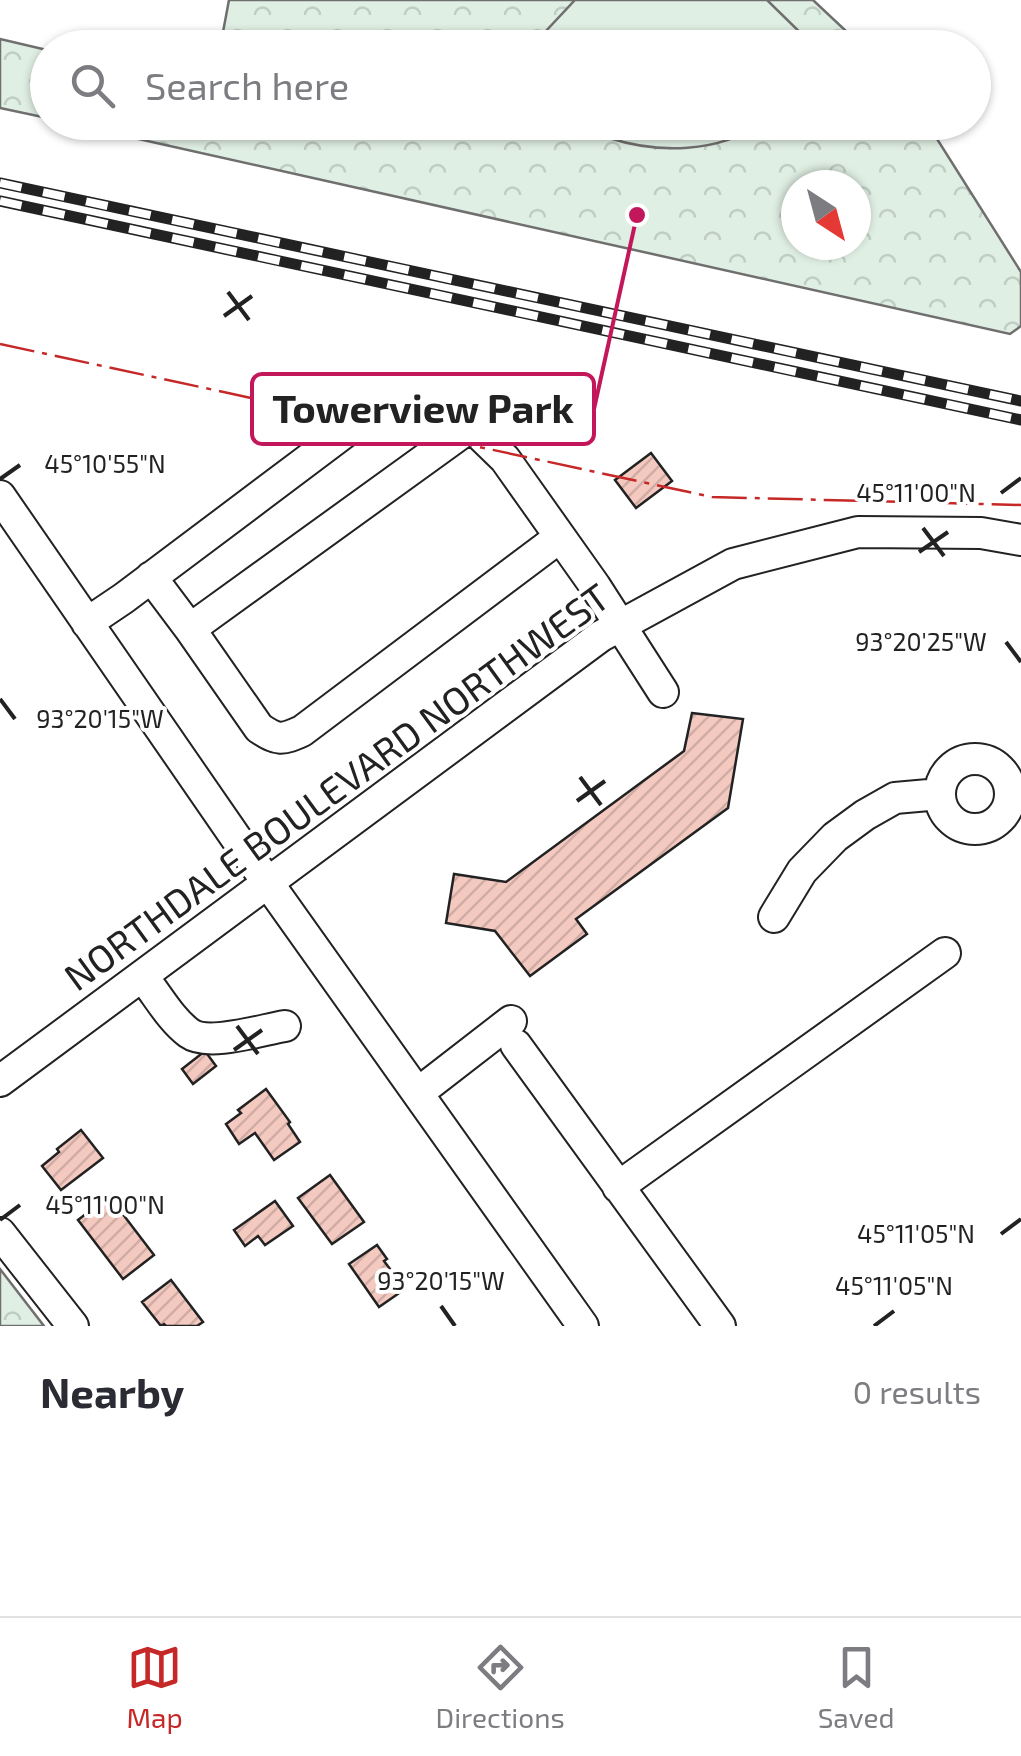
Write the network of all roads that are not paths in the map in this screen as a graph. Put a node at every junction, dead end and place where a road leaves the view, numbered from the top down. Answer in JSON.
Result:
{"nodes":[{"id":1,"x":471,"y":426,"type":"junction"},
{"id":2,"x":0,"y":496,"type":"edge"},
{"id":3,"x":560,"y":536,"type":"junction"},
{"id":4,"x":1021,"y":540,"type":"edge"},
{"id":5,"x":151,"y":577,"type":"junction"},
{"id":6,"x":87,"y":623,"type":"junction"},
{"id":7,"x":618,"y":624,"type":"junction"},
{"id":8,"x":190,"y":630,"type":"junction"},
{"id":9,"x":662,"y":692,"type":"dead end"},
{"id":10,"x":1016,"y":792,"type":"edge"},
{"id":11,"x":940,"y":794,"type":"junction"},
{"id":12,"x":268,"y":883,"type":"junction"},
{"id":13,"x":774,"y":917,"type":"dead end"},
{"id":14,"x":945,"y":953,"type":"dead end"},
{"id":15,"x":142,"y":976,"type":"junction"},
{"id":16,"x":284,"y":1026,"type":"dead end"},
{"id":17,"x":0,"y":1081,"type":"edge"},
{"id":18,"x":418,"y":1093,"type":"junction"},
{"id":19,"x":618,"y":1187,"type":"junction"},
{"id":20,"x":0,"y":1233,"type":"edge"},
{"id":21,"x":73,"y":1326,"type":"edge"},
{"id":22,"x":583,"y":1326,"type":"edge"},
{"id":23,"x":720,"y":1326,"type":"edge"}],
"edges":[{"from":1,"to":3,"type":"street"},
{"from":1,"to":5,"type":"street"},
{"from":1,"to":8,"type":"street"},
{"from":2,"to":6,"type":"street"},
{"from":3,"to":7,"type":"street"},
{"from":3,"to":8,"type":"street"},
{"from":4,"to":7,"type":"street","name":"NORTHDALE BOULEVARD NORTHWEST"},
{"from":5,"to":6,"type":"street"},
{"from":5,"to":8,"type":"street"},
{"from":6,"to":12,"type":"street"},
{"from":7,"to":9,"type":"street"},
{"from":7,"to":12,"type":"street","name":"NORTHDALE BOULEVARD NORTHWEST"},
{"from":10,"to":11,"type":"street"},
{"from":10,"to":11,"type":"street"},
{"from":11,"to":13,"type":"street"},
{"from":12,"to":15,"type":"street","name":"NORTHDALE BOULEVARD NORTHWEST"},
{"from":12,"to":18,"type":"street"},
{"from":14,"to":19,"type":"street"},
{"from":15,"to":16,"type":"street"},
{"from":15,"to":17,"type":"street","name":"NORTHDALE BOULEVARD NORTHWEST"},
{"from":18,"to":19,"type":"street"},
{"from":18,"to":22,"type":"street"},
{"from":19,"to":23,"type":"street"},
{"from":20,"to":21,"type":"street"}]}
